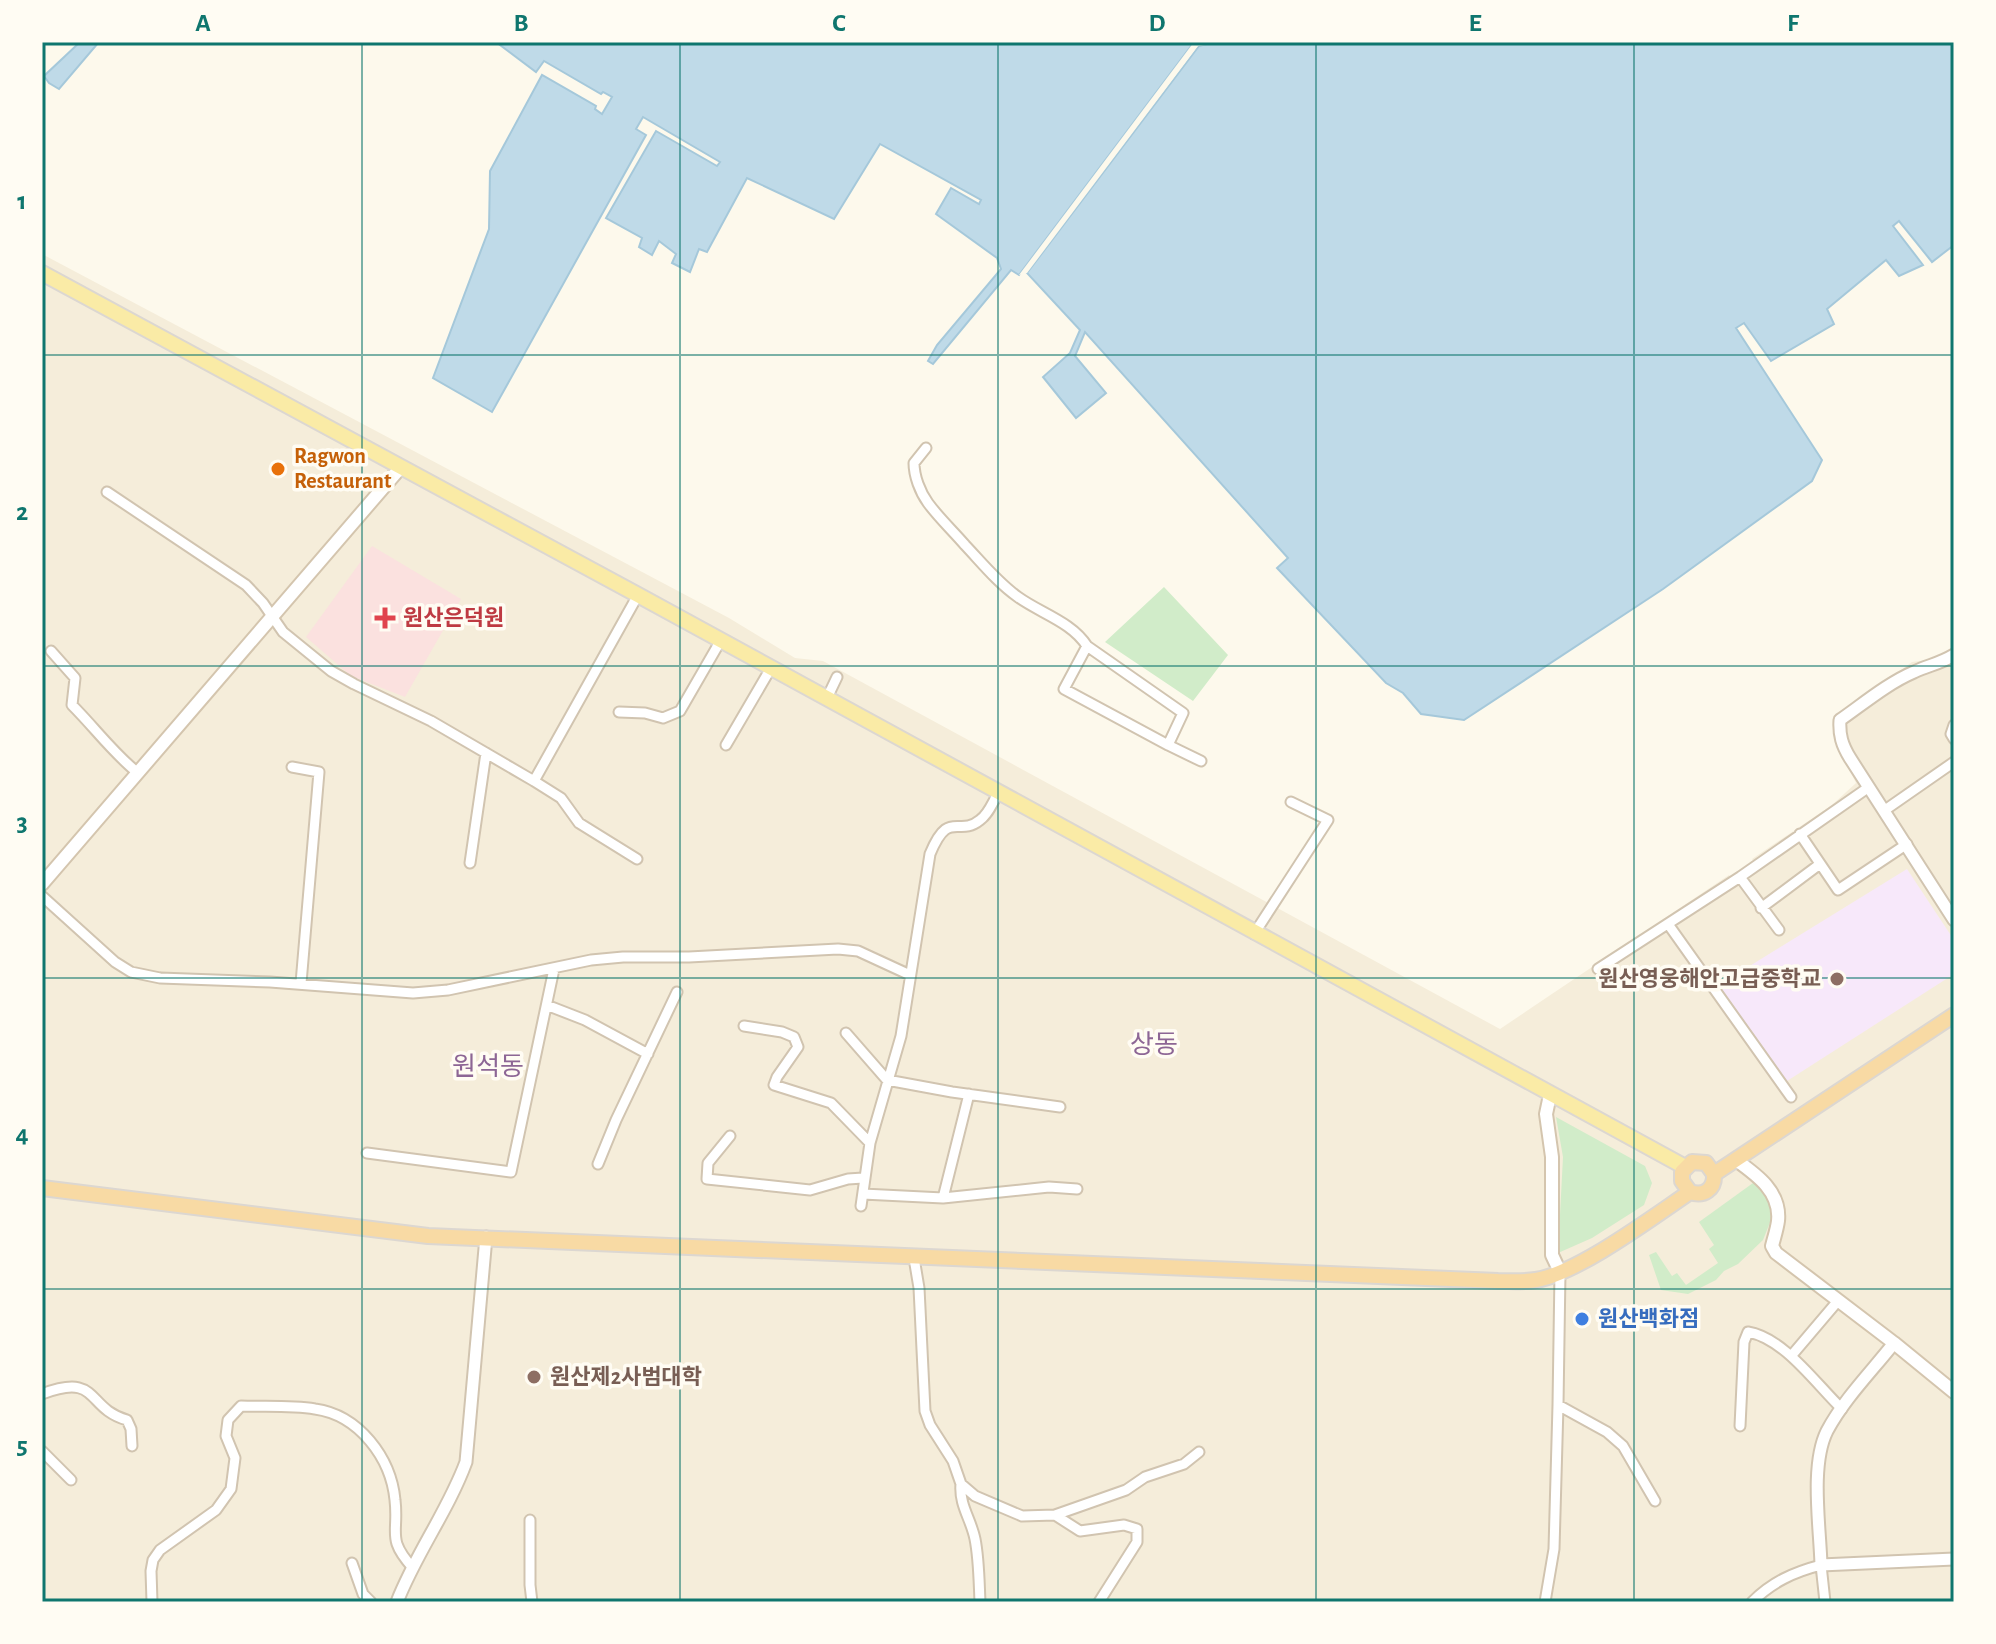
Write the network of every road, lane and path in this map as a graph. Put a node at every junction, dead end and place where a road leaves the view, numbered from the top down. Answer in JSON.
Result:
{"nodes":[{"id":1,"x":42,"y":273,"type":"edge"},
{"id":2,"x":926,"y":448,"type":"dead end"},
{"id":3,"x":401,"y":467,"type":"junction"},
{"id":4,"x":107,"y":492,"type":"dead end"},
{"id":5,"x":638,"y":595,"type":"junction"},
{"id":6,"x":272,"y":619,"type":"junction"},
{"id":7,"x":721,"y":640,"type":"junction"},
{"id":8,"x":1087,"y":646,"type":"junction"},
{"id":9,"x":51,"y":651,"type":"dead end"},
{"id":10,"x":1954,"y":655,"type":"edge"},
{"id":11,"x":771,"y":668,"type":"junction"},
{"id":12,"x":837,"y":677,"type":"dead end"},
{"id":13,"x":827,"y":698,"type":"junction"},
{"id":14,"x":619,"y":712,"type":"dead end"},
{"id":15,"x":1954,"y":725,"type":"edge"},
{"id":16,"x":1954,"y":739,"type":"edge"},
{"id":17,"x":726,"y":745,"type":"dead end"},
{"id":18,"x":1168,"y":745,"type":"junction"},
{"id":19,"x":486,"y":753,"type":"junction"},
{"id":20,"x":1201,"y":761,"type":"dead end"},
{"id":21,"x":1954,"y":762,"type":"edge"},
{"id":22,"x":292,"y":767,"type":"dead end"},
{"id":23,"x":138,"y":773,"type":"junction"},
{"id":24,"x":534,"y":781,"type":"junction"},
{"id":25,"x":1869,"y":787,"type":"junction"},
{"id":26,"x":999,"y":792,"type":"junction"},
{"id":27,"x":1291,"y":802,"type":"dead end"},
{"id":28,"x":1885,"y":810,"type":"junction"},
{"id":29,"x":1800,"y":834,"type":"junction"},
{"id":30,"x":1907,"y":844,"type":"junction"},
{"id":31,"x":637,"y":859,"type":"dead end"},
{"id":32,"x":470,"y":863,"type":"dead end"},
{"id":33,"x":1820,"y":864,"type":"junction"},
{"id":34,"x":1740,"y":877,"type":"junction"},
{"id":35,"x":42,"y":884,"type":"edge"},
{"id":36,"x":42,"y":896,"type":"edge"},
{"id":37,"x":1761,"y":908,"type":"junction"},
{"id":38,"x":1954,"y":920,"type":"edge"},
{"id":39,"x":1668,"y":924,"type":"junction"},
{"id":40,"x":1779,"y":930,"type":"dead end"},
{"id":41,"x":1254,"y":934,"type":"junction"},
{"id":42,"x":554,"y":969,"type":"junction"},
{"id":43,"x":1598,"y":969,"type":"dead end"},
{"id":44,"x":910,"y":975,"type":"junction"},
{"id":45,"x":301,"y":983,"type":"junction"},
{"id":46,"x":677,"y":992,"type":"dead end"},
{"id":47,"x":549,"y":1006,"type":"junction"},
{"id":48,"x":1954,"y":1015,"type":"edge"},
{"id":49,"x":744,"y":1026,"type":"dead end"},
{"id":50,"x":846,"y":1033,"type":"dead end"},
{"id":51,"x":648,"y":1054,"type":"junction"},
{"id":52,"x":887,"y":1080,"type":"junction"},
{"id":53,"x":969,"y":1094,"type":"junction"},
{"id":54,"x":1550,"y":1095,"type":"junction"},
{"id":55,"x":1791,"y":1097,"type":"dead end"},
{"id":56,"x":1060,"y":1107,"type":"dead end"},
{"id":57,"x":730,"y":1136,"type":"dead end"},
{"id":58,"x":870,"y":1143,"type":"junction"},
{"id":59,"x":367,"y":1153,"type":"dead end"},
{"id":60,"x":1736,"y":1160,"type":"junction"},
{"id":61,"x":598,"y":1164,"type":"dead end"},
{"id":62,"x":1685,"y":1167,"type":"junction"},
{"id":63,"x":1714,"y":1174,"type":"junction"},
{"id":64,"x":863,"y":1178,"type":"junction"},
{"id":65,"x":42,"y":1188,"type":"edge"},
{"id":66,"x":1077,"y":1189,"type":"dead end"},
{"id":67,"x":1690,"y":1192,"type":"junction"},
{"id":68,"x":863,"y":1194,"type":"junction"},
{"id":69,"x":943,"y":1198,"type":"junction"},
{"id":70,"x":861,"y":1206,"type":"dead end"},
{"id":71,"x":486,"y":1237,"type":"junction"},
{"id":72,"x":914,"y":1258,"type":"junction"},
{"id":73,"x":1560,"y":1272,"type":"junction"},
{"id":74,"x":1837,"y":1302,"type":"junction"},
{"id":75,"x":1894,"y":1343,"type":"junction"},
{"id":76,"x":1792,"y":1355,"type":"junction"},
{"id":77,"x":1954,"y":1392,"type":"edge"},
{"id":78,"x":42,"y":1394,"type":"edge"},
{"id":79,"x":1558,"y":1405,"type":"junction"},
{"id":80,"x":1842,"y":1409,"type":"junction"},
{"id":81,"x":1740,"y":1426,"type":"dead end"},
{"id":82,"x":132,"y":1446,"type":"dead end"},
{"id":83,"x":42,"y":1451,"type":"edge"},
{"id":84,"x":1199,"y":1452,"type":"dead end"},
{"id":85,"x":71,"y":1480,"type":"dead end"},
{"id":86,"x":961,"y":1484,"type":"junction"},
{"id":87,"x":1655,"y":1501,"type":"dead end"},
{"id":88,"x":1055,"y":1515,"type":"junction"},
{"id":89,"x":530,"y":1520,"type":"dead end"},
{"id":90,"x":1954,"y":1559,"type":"edge"},
{"id":91,"x":352,"y":1563,"type":"dead end"},
{"id":92,"x":1821,"y":1565,"type":"junction"},
{"id":93,"x":413,"y":1568,"type":"junction"},
{"id":94,"x":152,"y":1602,"type":"edge"},
{"id":95,"x":371,"y":1602,"type":"edge"},
{"id":96,"x":397,"y":1602,"type":"edge"},
{"id":97,"x":532,"y":1602,"type":"edge"},
{"id":98,"x":980,"y":1602,"type":"edge"},
{"id":99,"x":1099,"y":1602,"type":"edge"},
{"id":100,"x":1545,"y":1602,"type":"edge"},
{"id":101,"x":1752,"y":1602,"type":"edge"},
{"id":102,"x":1825,"y":1602,"type":"edge"}],
"edges":[{"from":1,"to":3,"type":"main road"},
{"from":2,"to":8,"type":"street"},
{"from":3,"to":5,"type":"main road"},
{"from":3,"to":6,"type":"main road"},
{"from":4,"to":6,"type":"street"},
{"from":5,"to":7,"type":"main road"},
{"from":5,"to":24,"type":"street"},
{"from":6,"to":19,"type":"street"},
{"from":6,"to":23,"type":"main road"},
{"from":7,"to":11,"type":"main road"},
{"from":7,"to":14,"type":"street"},
{"from":8,"to":18,"type":"street"},
{"from":8,"to":18,"type":"street"},
{"from":9,"to":23,"type":"street"},
{"from":10,"to":25,"type":"street"},
{"from":11,"to":13,"type":"main road"},
{"from":11,"to":17,"type":"street"},
{"from":12,"to":13,"type":"street"},
{"from":13,"to":26,"type":"main road"},
{"from":15,"to":16,"type":"street"},
{"from":18,"to":20,"type":"street"},
{"from":19,"to":24,"type":"street"},
{"from":19,"to":32,"type":"street"},
{"from":21,"to":28,"type":"street"},
{"from":22,"to":45,"type":"street"},
{"from":23,"to":35,"type":"main road"},
{"from":24,"to":31,"type":"street"},
{"from":25,"to":28,"type":"street"},
{"from":25,"to":29,"type":"street"},
{"from":26,"to":41,"type":"main road"},
{"from":26,"to":44,"type":"street"},
{"from":27,"to":41,"type":"street"},
{"from":28,"to":30,"type":"street"},
{"from":29,"to":33,"type":"street"},
{"from":29,"to":34,"type":"street"},
{"from":30,"to":33,"type":"street"},
{"from":30,"to":38,"type":"street"},
{"from":33,"to":37,"type":"street"},
{"from":34,"to":37,"type":"street"},
{"from":34,"to":39,"type":"street"},
{"from":36,"to":45,"type":"street"},
{"from":37,"to":40,"type":"street"},
{"from":39,"to":43,"type":"street"},
{"from":39,"to":55,"type":"street"},
{"from":41,"to":54,"type":"main road"},
{"from":42,"to":44,"type":"street"},
{"from":42,"to":45,"type":"street"},
{"from":42,"to":47,"type":"street"},
{"from":44,"to":52,"type":"street"},
{"from":46,"to":51,"type":"street"},
{"from":47,"to":51,"type":"street"},
{"from":47,"to":59,"type":"street"},
{"from":48,"to":60,"type":"highway"},
{"from":49,"to":58,"type":"street"},
{"from":50,"to":52,"type":"street"},
{"from":51,"to":61,"type":"street"},
{"from":52,"to":53,"type":"street"},
{"from":52,"to":58,"type":"street"},
{"from":53,"to":56,"type":"street"},
{"from":53,"to":69,"type":"street"},
{"from":54,"to":62,"type":"main road"},
{"from":54,"to":73,"type":"main road"},
{"from":57,"to":64,"type":"street"},
{"from":58,"to":64,"type":"street"},
{"from":60,"to":63,"type":"highway"},
{"from":60,"to":74,"type":"main road"},
{"from":62,"to":63,"type":"highway"},
{"from":62,"to":67,"type":"highway"},
{"from":63,"to":67,"type":"highway"},
{"from":64,"to":68,"type":"street"},
{"from":65,"to":71,"type":"highway"},
{"from":66,"to":69,"type":"street"},
{"from":67,"to":73,"type":"highway"},
{"from":68,"to":69,"type":"street"},
{"from":68,"to":70,"type":"street"},
{"from":71,"to":72,"type":"highway"},
{"from":71,"to":93,"type":"street"},
{"from":72,"to":73,"type":"highway"},
{"from":72,"to":86,"type":"street"},
{"from":73,"to":79,"type":"street"},
{"from":74,"to":75,"type":"main road"},
{"from":74,"to":76,"type":"street"},
{"from":75,"to":77,"type":"main road"},
{"from":75,"to":80,"type":"street"},
{"from":76,"to":80,"type":"street"},
{"from":76,"to":81,"type":"street"},
{"from":78,"to":82,"type":"street"},
{"from":79,"to":87,"type":"street"},
{"from":79,"to":100,"type":"street"},
{"from":80,"to":92,"type":"street"},
{"from":83,"to":85,"type":"street"},
{"from":84,"to":88,"type":"street"},
{"from":86,"to":88,"type":"street"},
{"from":86,"to":98,"type":"street"},
{"from":88,"to":99,"type":"street"},
{"from":89,"to":97,"type":"street"},
{"from":90,"to":92,"type":"street"},
{"from":91,"to":95,"type":"street"},
{"from":92,"to":101,"type":"street"},
{"from":92,"to":102,"type":"street"},
{"from":93,"to":94,"type":"street"},
{"from":93,"to":96,"type":"street"}]}
